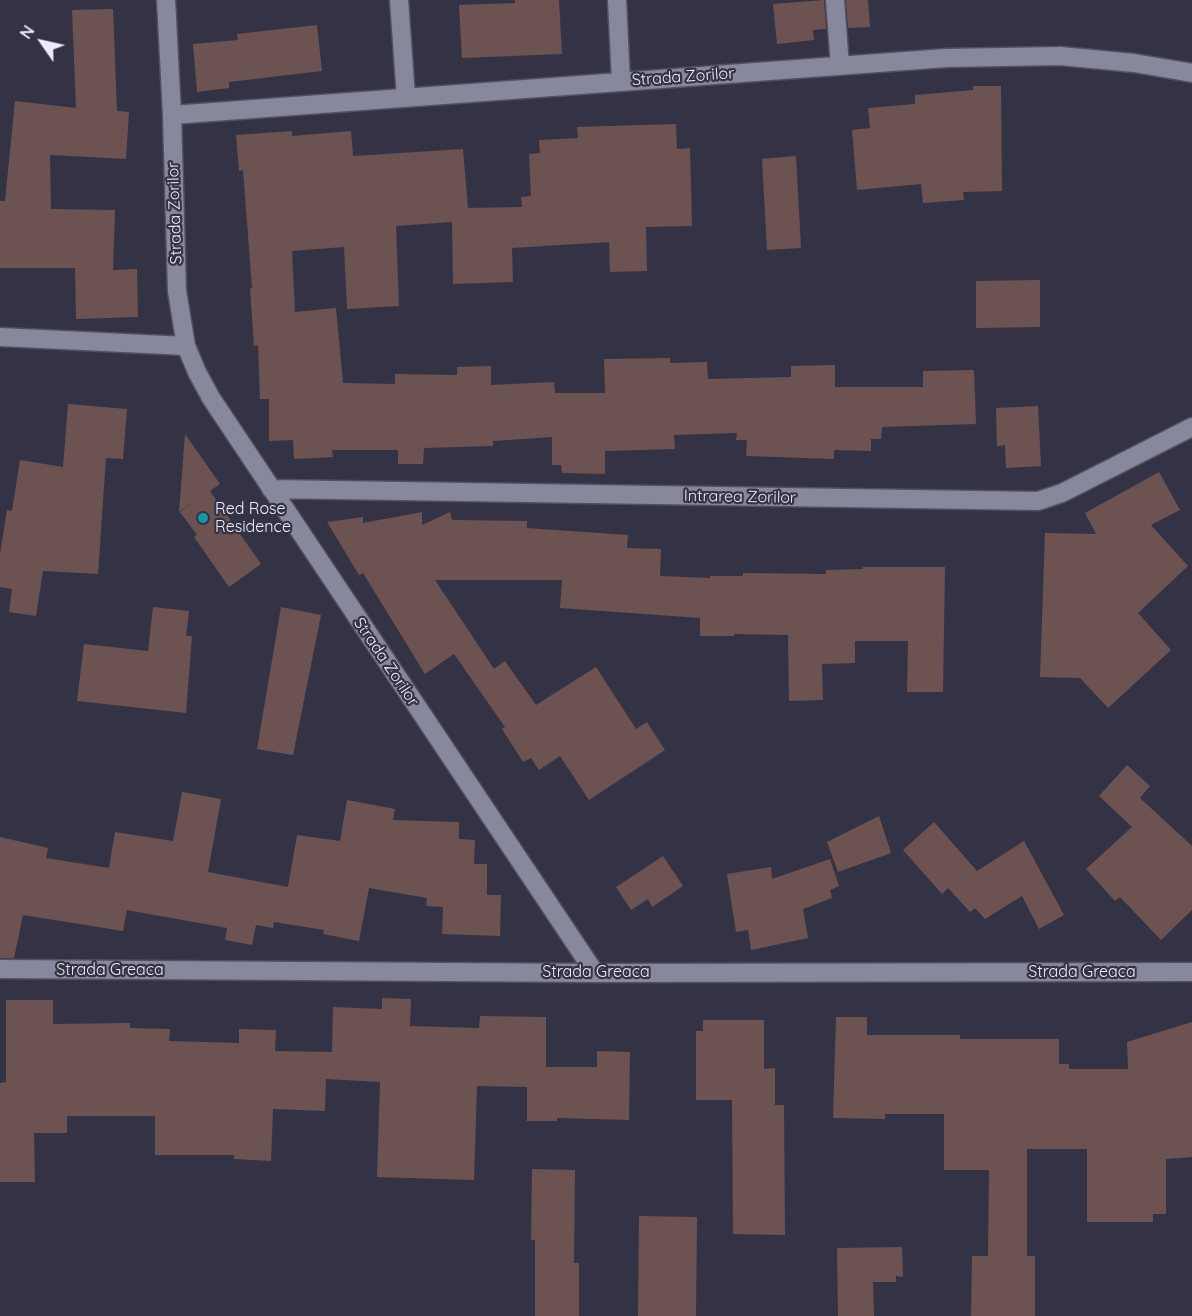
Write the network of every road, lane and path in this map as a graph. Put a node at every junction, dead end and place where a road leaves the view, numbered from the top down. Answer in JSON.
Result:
{"nodes":[{"id":1,"x":166,"y":0,"type":"edge"},
{"id":2,"x":399,"y":0,"type":"edge"},
{"id":3,"x":617,"y":0,"type":"edge"},
{"id":4,"x":835,"y":0,"type":"edge"},
{"id":5,"x":840,"y":66,"type":"junction"},
{"id":6,"x":1192,"y":73,"type":"edge"},
{"id":7,"x":621,"y":81,"type":"junction"},
{"id":8,"x":406,"y":98,"type":"junction"},
{"id":9,"x":172,"y":115,"type":"junction"},
{"id":10,"x":0,"y":337,"type":"edge"},
{"id":11,"x":186,"y":346,"type":"junction"},
{"id":12,"x":1192,"y":427,"type":"edge"},
{"id":13,"x":271,"y":489,"type":"junction"},
{"id":14,"x":0,"y":969,"type":"edge"},
{"id":15,"x":595,"y":972,"type":"junction"},
{"id":16,"x":1192,"y":972,"type":"edge"}],
"edges":[{"from":1,"to":9,"type":"street","name":"Strada Zorilor"},
{"from":2,"to":8,"type":"street"},
{"from":3,"to":7,"type":"street"},
{"from":4,"to":5,"type":"street"},
{"from":5,"to":6,"type":"street","name":"Strada Zorilor"},
{"from":5,"to":7,"type":"street","name":"Strada Zorilor"},
{"from":7,"to":8,"type":"street","name":"Strada Zorilor"},
{"from":8,"to":9,"type":"street","name":"Strada Zorilor"},
{"from":9,"to":11,"type":"street","name":"Strada Zorilor"},
{"from":10,"to":11,"type":"street"},
{"from":11,"to":13,"type":"street","name":"Strada Zorilor"},
{"from":12,"to":13,"type":"street","name":"Intrarea Zorilor"},
{"from":13,"to":15,"type":"street","name":"Strada Zorilor"},
{"from":14,"to":15,"type":"street","name":"Strada Greaca"},
{"from":15,"to":16,"type":"street","name":"Strada Greaca"}]}
